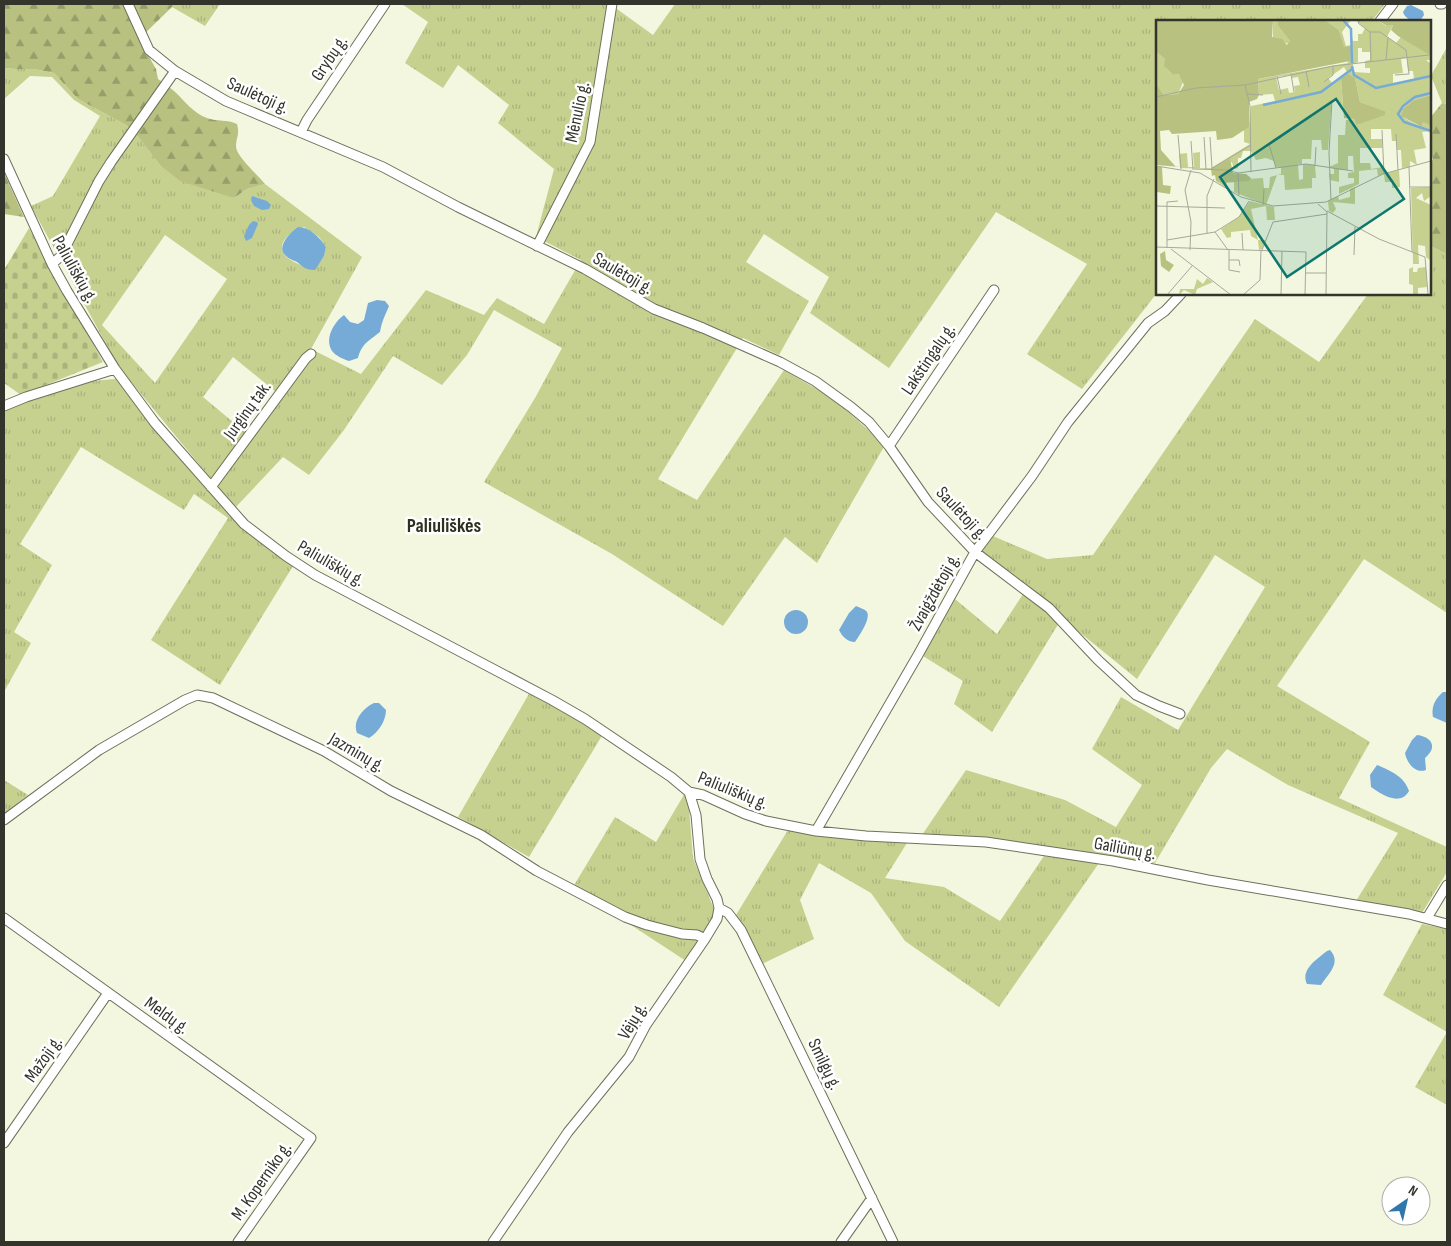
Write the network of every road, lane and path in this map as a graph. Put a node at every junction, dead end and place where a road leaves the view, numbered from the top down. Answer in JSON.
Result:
{"nodes":[{"id":1,"x":128,"y":4,"type":"edge"},
{"id":2,"x":385,"y":4,"type":"edge"},
{"id":3,"x":612,"y":4,"type":"edge"},
{"id":4,"x":1393,"y":4,"type":"edge"},
{"id":5,"x":1381,"y":20,"type":"edge"},
{"id":6,"x":175,"y":71,"type":"junction"},
{"id":7,"x":301,"y":132,"type":"junction"},
{"id":8,"x":4,"y":159,"type":"edge"},
{"id":9,"x":537,"y":246,"type":"junction"},
{"id":10,"x":52,"y":264,"type":"junction"},
{"id":11,"x":994,"y":290,"type":"dead end"},
{"id":12,"x":1180,"y":295,"type":"edge"},
{"id":13,"x":311,"y":354,"type":"dead end"},
{"id":14,"x":115,"y":369,"type":"junction"},
{"id":15,"x":4,"y":406,"type":"edge"},
{"id":16,"x":889,"y":446,"type":"junction"},
{"id":17,"x":211,"y":487,"type":"junction"},
{"id":18,"x":975,"y":552,"type":"junction"},
{"id":19,"x":1180,"y":714,"type":"dead end"},
{"id":20,"x":689,"y":792,"type":"junction"},
{"id":21,"x":4,"y":820,"type":"edge"},
{"id":22,"x":794,"y":827,"type":"joint"},
{"id":23,"x":816,"y":831,"type":"junction"},
{"id":24,"x":1447,"y":885,"type":"edge"},
{"id":25,"x":719,"y":908,"type":"junction"},
{"id":26,"x":4,"y":918,"type":"edge"},
{"id":27,"x":1427,"y":918,"type":"junction"},
{"id":28,"x":1447,"y":924,"type":"edge"},
{"id":29,"x":705,"y":939,"type":"junction"},
{"id":30,"x":108,"y":992,"type":"junction"},
{"id":31,"x":310,"y":1138,"type":"joint"},
{"id":32,"x":4,"y":1143,"type":"edge"},
{"id":33,"x":872,"y":1198,"type":"junction"},
{"id":34,"x":238,"y":1242,"type":"edge"},
{"id":35,"x":493,"y":1242,"type":"edge"},
{"id":36,"x":841,"y":1242,"type":"edge"},
{"id":37,"x":893,"y":1242,"type":"edge"}],
"edges":[{"from":1,"to":6,"type":"street","name":"Saulėtoji g."},
{"from":2,"to":7,"type":"street","name":"Grybų g."},
{"from":3,"to":9,"type":"street","name":"Mėnulio g."},
{"from":4,"to":5,"type":"street"},
{"from":6,"to":7,"type":"street","name":"Saulėtoji g."},
{"from":6,"to":10,"type":"street"},
{"from":7,"to":9,"type":"street","name":"Saulėtoji g."},
{"from":8,"to":10,"type":"street","name":"Paliuliškių g."},
{"from":9,"to":16,"type":"street","name":"Saulėtoji g."},
{"from":10,"to":14,"type":"street","name":"Paliuliškių g."},
{"from":11,"to":16,"type":"street","name":"Lakštingalų g."},
{"from":12,"to":18,"type":"street","name":"Žvaigždėtoji g."},
{"from":13,"to":17,"type":"street","name":"Jurginų tak."},
{"from":14,"to":15,"type":"street"},
{"from":14,"to":17,"type":"street","name":"Paliuliškių g."},
{"from":16,"to":18,"type":"street","name":"Saulėtoji g."},
{"from":17,"to":20,"type":"street","name":"Paliuliškių g."},
{"from":18,"to":19,"type":"street","name":"Saulėtoji g."},
{"from":18,"to":23,"type":"street","name":"Žvaigždėtoji g."},
{"from":20,"to":22,"type":"street","name":"Paliuliškių g."},
{"from":20,"to":25,"type":"street"},
{"from":21,"to":29,"type":"street","name":"Jazminų g."},
{"from":22,"to":23,"type":"street","name":"Gailiūnų g."},
{"from":23,"to":27,"type":"street","name":"Gailiūnų g."},
{"from":24,"to":27,"type":"street"},
{"from":25,"to":29,"type":"street","name":"Vėjų g."},
{"from":25,"to":33,"type":"street","name":"Smilgų g."},
{"from":26,"to":30,"type":"street","name":"Meldų g."},
{"from":27,"to":28,"type":"street","name":"Gailiūnų g."},
{"from":29,"to":35,"type":"street","name":"Vėjų g."},
{"from":30,"to":31,"type":"street","name":"Meldų g."},
{"from":30,"to":32,"type":"street","name":"Mažoji g."},
{"from":31,"to":34,"type":"street","name":"M. Koperniko g."},
{"from":33,"to":36,"type":"street"},
{"from":33,"to":37,"type":"street","name":"Smilgų g."}]}
